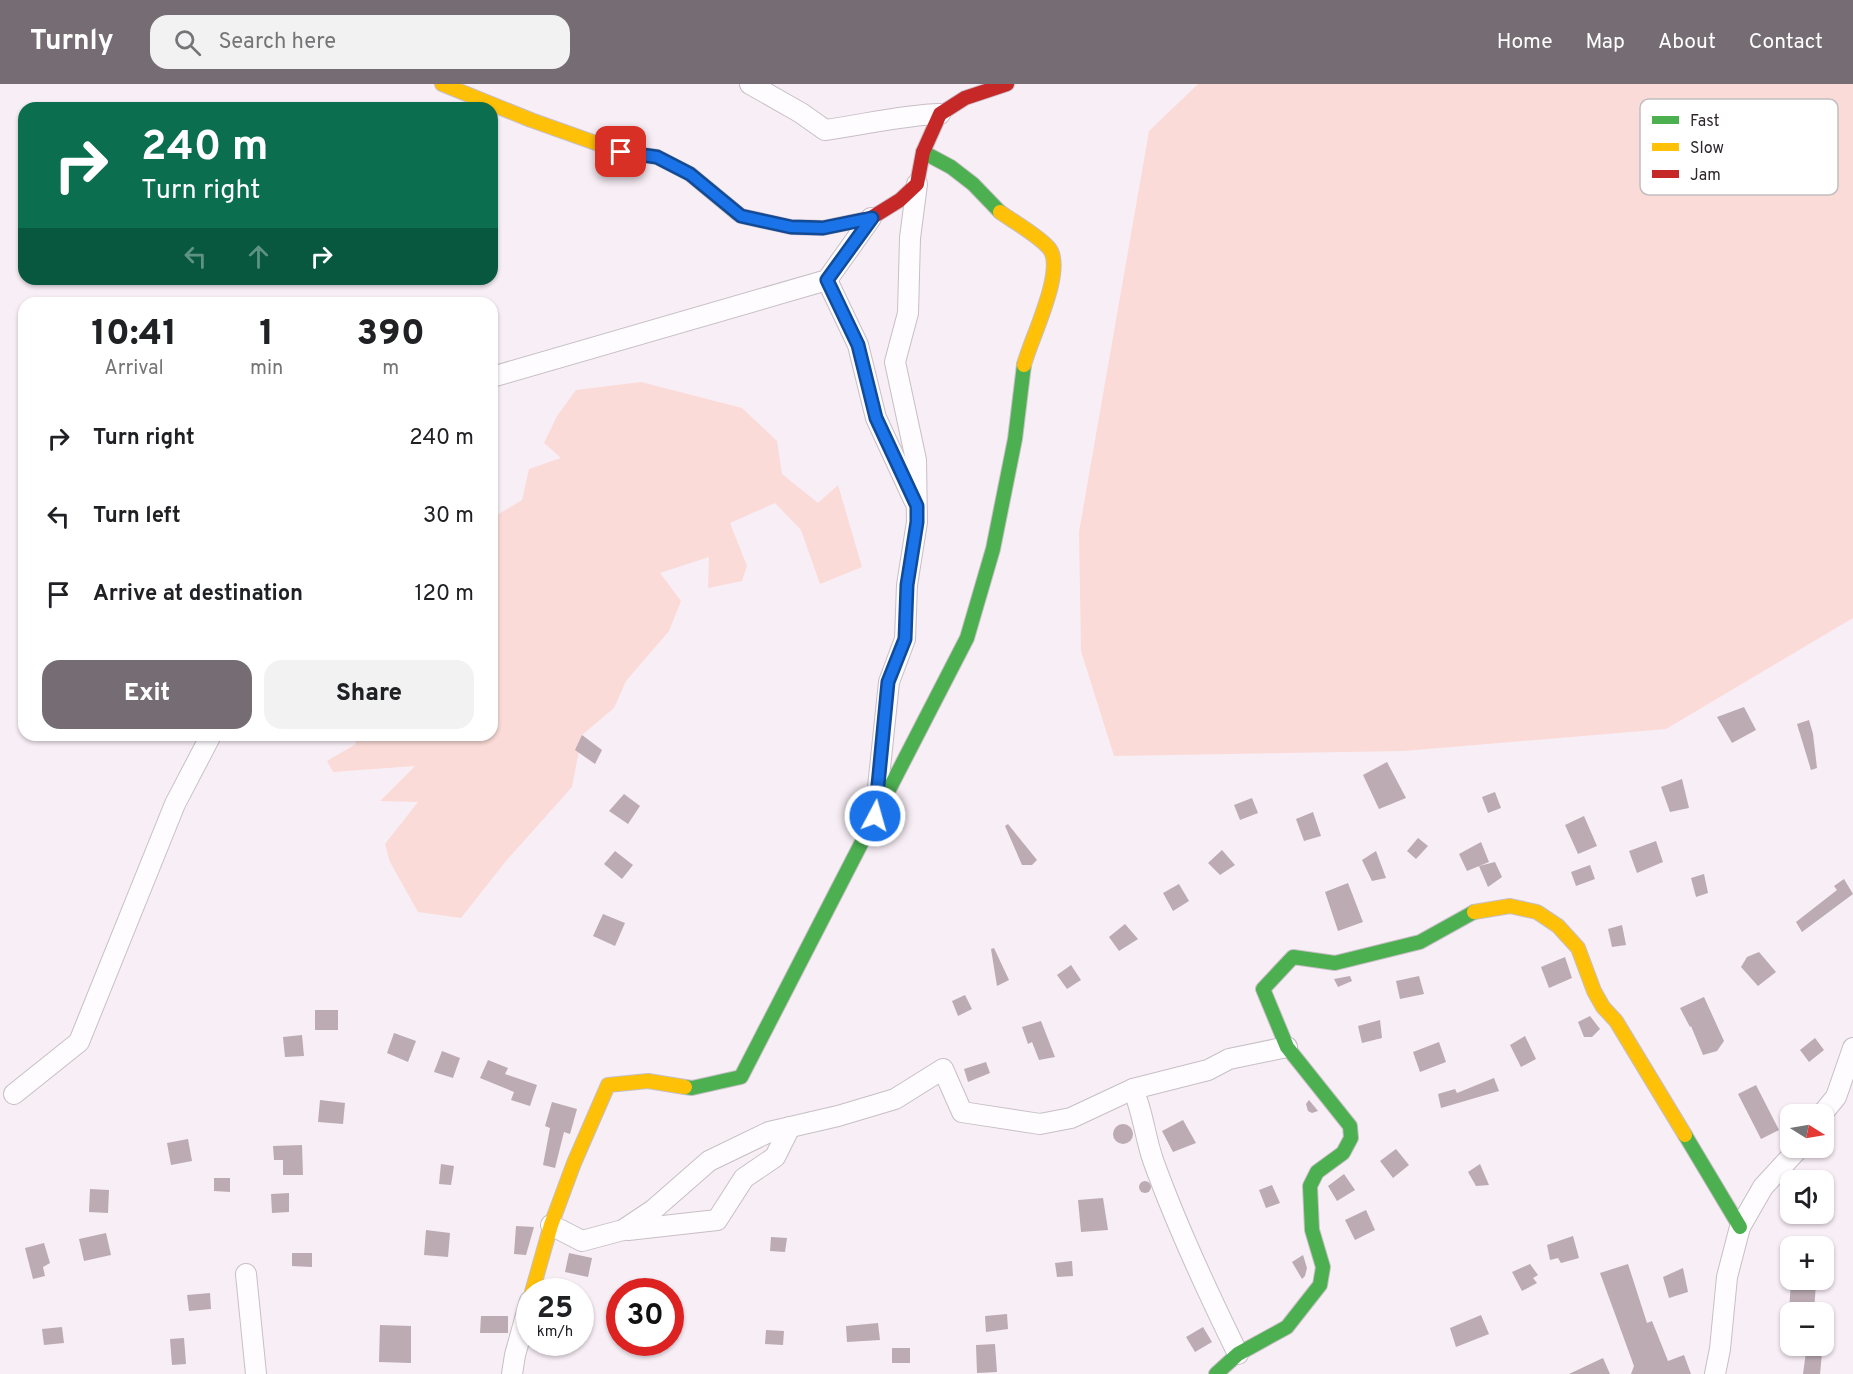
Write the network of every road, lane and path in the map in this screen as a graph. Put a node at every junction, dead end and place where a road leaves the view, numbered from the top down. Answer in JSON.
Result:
{"nodes":[{"id":1,"x":442,"y":84,"type":"edge"},
{"id":2,"x":750,"y":84,"type":"edge"},
{"id":3,"x":1007,"y":84,"type":"edge"},
{"id":4,"x":486,"y":102,"type":"edge"},
{"id":5,"x":498,"y":107,"type":"edge"},
{"id":6,"x":940,"y":114,"type":"junction"},
{"id":7,"x":923,"y":152,"type":"junction"},
{"id":8,"x":917,"y":184,"type":"junction"},
{"id":9,"x":872,"y":218,"type":"junction"},
{"id":10,"x":827,"y":280,"type":"junction"},
{"id":11,"x":498,"y":375,"type":"edge"},
{"id":12,"x":917,"y":506,"type":"junction"},
{"id":13,"x":208,"y":741,"type":"edge"},
{"id":14,"x":875,"y":816,"type":"junction"},
{"id":15,"x":1287,"y":1047,"type":"junction"},
{"id":16,"x":1853,"y":1048,"type":"edge"},
{"id":17,"x":1133,"y":1089,"type":"junction"},
{"id":18,"x":14,"y":1094,"type":"dead end"},
{"id":19,"x":1830,"y":1104,"type":"edge"},
{"id":20,"x":790,"y":1127,"type":"junction"},
{"id":21,"x":1790,"y":1158,"type":"edge"},
{"id":22,"x":550,"y":1225,"type":"junction"},
{"id":23,"x":1740,"y":1227,"type":"junction"},
{"id":24,"x":623,"y":1230,"type":"junction"},
{"id":25,"x":246,"y":1274,"type":"dead end"},
{"id":26,"x":536,"y":1278,"type":"edge"},
{"id":27,"x":516,"y":1348,"type":"edge"},
{"id":28,"x":1238,"y":1354,"type":"junction"},
{"id":29,"x":256,"y":1374,"type":"edge"},
{"id":30,"x":512,"y":1374,"type":"edge"},
{"id":31,"x":1216,"y":1374,"type":"edge"},
{"id":32,"x":1715,"y":1374,"type":"edge"}],
"edges":[{"from":1,"to":4,"type":"street"},
{"from":2,"to":6,"type":"street"},
{"from":3,"to":6,"type":"street"},
{"from":5,"to":9,"type":"street"},
{"from":6,"to":7,"type":"street"},
{"from":7,"to":8,"type":"street"},
{"from":7,"to":14,"type":"street"},
{"from":8,"to":9,"type":"street"},
{"from":8,"to":12,"type":"street"},
{"from":9,"to":10,"type":"street"},
{"from":10,"to":11,"type":"street"},
{"from":10,"to":12,"type":"street"},
{"from":12,"to":14,"type":"street"},
{"from":13,"to":18,"type":"street"},
{"from":14,"to":22,"type":"street"},
{"from":15,"to":17,"type":"street"},
{"from":15,"to":23,"type":"street"},
{"from":15,"to":28,"type":"street"},
{"from":16,"to":19,"type":"street"},
{"from":17,"to":20,"type":"street"},
{"from":17,"to":28,"type":"street"},
{"from":20,"to":24,"type":"street"},
{"from":20,"to":24,"type":"street"},
{"from":21,"to":23,"type":"street"},
{"from":22,"to":24,"type":"street"},
{"from":22,"to":26,"type":"street"},
{"from":23,"to":32,"type":"street"},
{"from":25,"to":29,"type":"street"},
{"from":27,"to":30,"type":"street"},
{"from":28,"to":31,"type":"street"}]}
